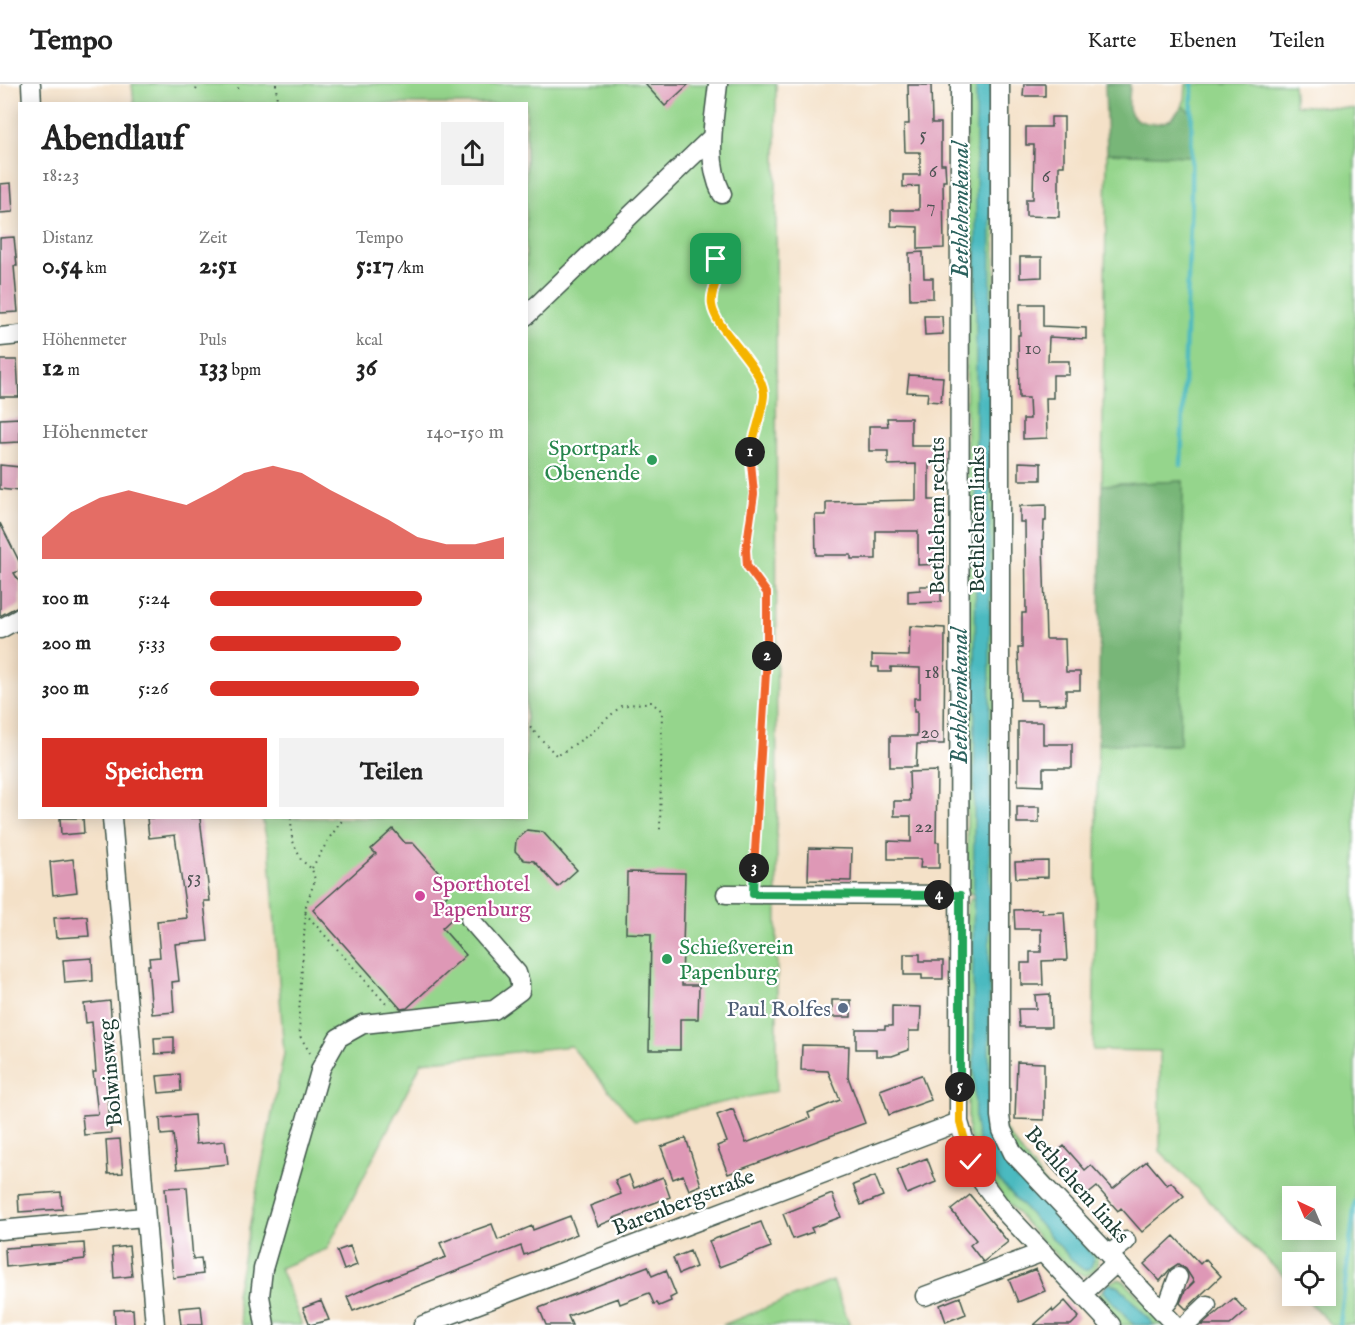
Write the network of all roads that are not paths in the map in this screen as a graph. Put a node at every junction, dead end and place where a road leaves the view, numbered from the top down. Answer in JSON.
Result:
{"nodes":[{"id":1,"x":31,"y":84,"type":"edge"},
{"id":2,"x":718,"y":84,"type":"edge"},
{"id":3,"x":960,"y":84,"type":"edge"},
{"id":4,"x":1000,"y":84,"type":"edge"},
{"id":5,"x":32,"y":102,"type":"edge"},
{"id":6,"x":711,"y":138,"type":"junction"},
{"id":7,"x":722,"y":194,"type":"dead end"},
{"id":8,"x":528,"y":314,"type":"edge"},
{"id":9,"x":18,"y":335,"type":"edge"},
{"id":10,"x":0,"y":338,"type":"edge"},
{"id":11,"x":18,"y":619,"type":"edge"},
{"id":12,"x":0,"y":629,"type":"edge"},
{"id":13,"x":112,"y":819,"type":"edge"},
{"id":14,"x":726,"y":894,"type":"dead end"},
{"id":15,"x":960,"y":895,"type":"junction"},
{"id":16,"x":470,"y":919,"type":"dead end"},
{"id":17,"x":960,"y":1122,"type":"junction"},
{"id":18,"x":144,"y":1217,"type":"junction"},
{"id":19,"x":0,"y":1230,"type":"edge"},
{"id":20,"x":1126,"y":1240,"type":"dead end"},
{"id":21,"x":1043,"y":1252,"type":"junction"},
{"id":22,"x":1112,"y":1259,"type":"junction"},
{"id":23,"x":1178,"y":1277,"type":"dead end"},
{"id":24,"x":1082,"y":1294,"type":"junction"},
{"id":25,"x":925,"y":1296,"type":"dead end"},
{"id":26,"x":1207,"y":1305,"type":"dead end"},
{"id":27,"x":1161,"y":1310,"type":"junction"},
{"id":28,"x":155,"y":1325,"type":"edge"},
{"id":29,"x":265,"y":1325,"type":"edge"},
{"id":30,"x":423,"y":1325,"type":"edge"},
{"id":31,"x":1112,"y":1325,"type":"edge"},
{"id":32,"x":1175,"y":1325,"type":"edge"},
{"id":33,"x":1186,"y":1325,"type":"edge"}],
"edges":[{"from":1,"to":5,"type":"street"},
{"from":2,"to":6,"type":"street"},
{"from":3,"to":15,"type":"street","name":"Bethlehem rechts"},
{"from":4,"to":22,"type":"street","name":"Bethlehem links"},
{"from":6,"to":7,"type":"street"},
{"from":6,"to":8,"type":"street"},
{"from":9,"to":10,"type":"street"},
{"from":11,"to":12,"type":"street"},
{"from":13,"to":18,"type":"street","name":"Bolwinsweg"},
{"from":14,"to":15,"type":"street"},
{"from":15,"to":17,"type":"street","name":"Bethlehem rechts"},
{"from":16,"to":29,"type":"street"},
{"from":17,"to":21,"type":"street","name":"Bethlehem rechts"},
{"from":17,"to":30,"type":"street","name":"Barenbergstraße"},
{"from":18,"to":19,"type":"street"},
{"from":18,"to":28,"type":"street","name":"Bolwinsweg"},
{"from":20,"to":22,"type":"street"},
{"from":21,"to":24,"type":"street","name":"Bethlehem rechts"},
{"from":21,"to":25,"type":"street"},
{"from":22,"to":24,"type":"street","name":"Bethlehem links"},
{"from":22,"to":27,"type":"street"},
{"from":23,"to":27,"type":"street"},
{"from":24,"to":31,"type":"street","name":"Bethlehem rechts"},
{"from":26,"to":33,"type":"street"},
{"from":27,"to":32,"type":"street"}]}
